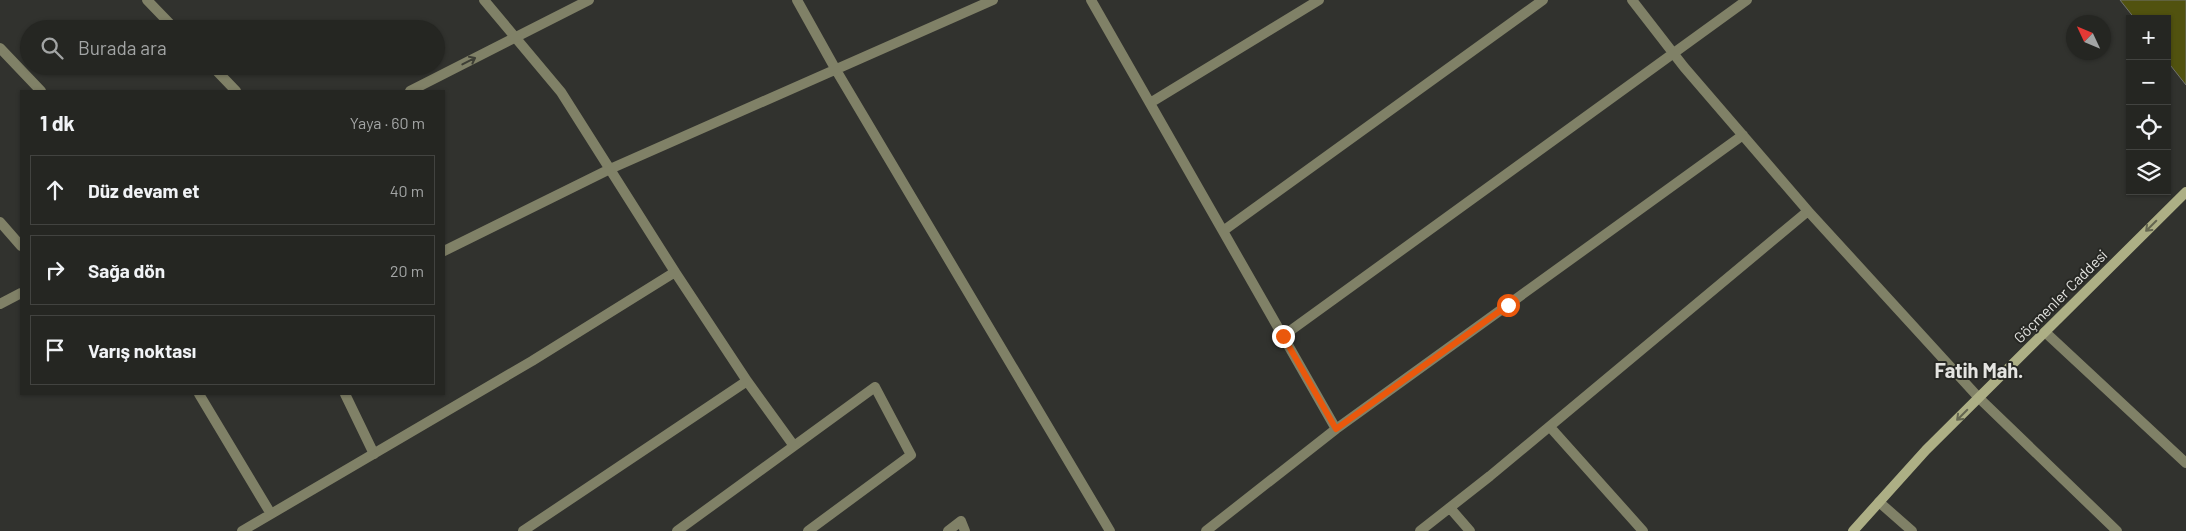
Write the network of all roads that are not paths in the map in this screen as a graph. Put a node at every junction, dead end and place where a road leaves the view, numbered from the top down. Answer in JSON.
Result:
{"nodes":[{"id":1,"x":147,"y":0,"type":"edge"},
{"id":2,"x":484,"y":0,"type":"edge"},
{"id":3,"x":589,"y":0,"type":"edge"},
{"id":4,"x":797,"y":0,"type":"edge"},
{"id":5,"x":993,"y":0,"type":"edge"},
{"id":6,"x":1091,"y":0,"type":"edge"},
{"id":7,"x":1318,"y":0,"type":"edge"},
{"id":8,"x":1543,"y":0,"type":"edge"},
{"id":9,"x":1632,"y":0,"type":"edge"},
{"id":10,"x":1747,"y":0,"type":"edge"},
{"id":11,"x":166,"y":20,"type":"edge"},
{"id":12,"x":515,"y":37,"type":"junction"},
{"id":13,"x":0,"y":48,"type":"edge"},
{"id":14,"x":1672,"y":53,"type":"junction"},
{"id":15,"x":20,"y":69,"type":"edge"},
{"id":16,"x":836,"y":70,"type":"junction"},
{"id":17,"x":445,"y":73,"type":"edge"},
{"id":18,"x":26,"y":75,"type":"edge"},
{"id":19,"x":221,"y":75,"type":"edge"},
{"id":20,"x":441,"y":75,"type":"edge"},
{"id":21,"x":40,"y":90,"type":"edge"},
{"id":22,"x":235,"y":90,"type":"edge"},
{"id":23,"x":412,"y":90,"type":"edge"},
{"id":24,"x":1150,"y":103,"type":"junction"},
{"id":25,"x":1743,"y":136,"type":"junction"},
{"id":26,"x":610,"y":169,"type":"junction"},
{"id":27,"x":2186,"y":192,"type":"edge"},
{"id":28,"x":1808,"y":211,"type":"junction"},
{"id":29,"x":0,"y":222,"type":"edge"},
{"id":30,"x":1223,"y":231,"type":"junction"},
{"id":31,"x":20,"y":245,"type":"edge"},
{"id":32,"x":445,"y":251,"type":"edge"},
{"id":33,"x":675,"y":272,"type":"junction"},
{"id":34,"x":20,"y":294,"type":"edge"},
{"id":35,"x":0,"y":304,"type":"edge"},
{"id":36,"x":2045,"y":332,"type":"junction"},
{"id":37,"x":1283,"y":336,"type":"junction"},
{"id":38,"x":747,"y":381,"type":"junction"},
{"id":39,"x":201,"y":395,"type":"edge"},
{"id":40,"x":345,"y":395,"type":"edge"},
{"id":41,"x":1979,"y":398,"type":"junction"},
{"id":42,"x":1550,"y":427,"type":"junction"},
{"id":43,"x":1336,"y":429,"type":"junction"},
{"id":44,"x":794,"y":446,"type":"junction"},
{"id":45,"x":374,"y":454,"type":"junction"},
{"id":46,"x":2186,"y":463,"type":"edge"},
{"id":47,"x":1879,"y":502,"type":"junction"},
{"id":48,"x":1450,"y":508,"type":"junction"},
{"id":49,"x":271,"y":514,"type":"junction"},
{"id":50,"x":242,"y":531,"type":"edge"},
{"id":51,"x":523,"y":531,"type":"edge"},
{"id":52,"x":677,"y":531,"type":"edge"},
{"id":53,"x":808,"y":531,"type":"edge"},
{"id":54,"x":948,"y":531,"type":"edge"},
{"id":55,"x":965,"y":531,"type":"edge"},
{"id":56,"x":1110,"y":531,"type":"edge"},
{"id":57,"x":1206,"y":531,"type":"edge"},
{"id":58,"x":1420,"y":531,"type":"edge"},
{"id":59,"x":1470,"y":531,"type":"edge"},
{"id":60,"x":1643,"y":531,"type":"edge"},
{"id":61,"x":1852,"y":531,"type":"edge"},
{"id":62,"x":1912,"y":531,"type":"edge"},
{"id":63,"x":2117,"y":531,"type":"edge"}],
"edges":[{"from":1,"to":11,"type":"street"},
{"from":2,"to":12,"type":"street"},
{"from":3,"to":12,"type":"street"},
{"from":4,"to":16,"type":"street"},
{"from":5,"to":16,"type":"street"},
{"from":6,"to":24,"type":"street"},
{"from":7,"to":24,"type":"street"},
{"from":8,"to":30,"type":"street"},
{"from":9,"to":14,"type":"street"},
{"from":10,"to":14,"type":"street"},
{"from":17,"to":12,"type":"street","one_way":true},
{"from":12,"to":26,"type":"street"},
{"from":13,"to":15,"type":"street"},
{"from":14,"to":25,"type":"street"},
{"from":14,"to":37,"type":"street"},
{"from":16,"to":26,"type":"street"},
{"from":16,"to":56,"type":"street"},
{"from":18,"to":21,"type":"street"},
{"from":19,"to":22,"type":"street"},
{"from":23,"to":20,"type":"street","one_way":true},
{"from":24,"to":30,"type":"street"},
{"from":25,"to":28,"type":"street"},
{"from":25,"to":43,"type":"street"},
{"from":26,"to":32,"type":"street"},
{"from":26,"to":33,"type":"street"},
{"from":27,"to":36,"type":"main road","name":"Göçmenler Caddesi","one_way":true},
{"from":28,"to":41,"type":"street"},
{"from":28,"to":42,"type":"street"},
{"from":29,"to":31,"type":"street"},
{"from":30,"to":37,"type":"street"},
{"from":33,"to":38,"type":"street"},
{"from":33,"to":45,"type":"street"},
{"from":34,"to":35,"type":"street"},
{"from":36,"to":41,"type":"main road","name":"Göçmenler Caddesi"},
{"from":36,"to":46,"type":"street"},
{"from":37,"to":43,"type":"street"},
{"from":38,"to":44,"type":"street"},
{"from":38,"to":51,"type":"street"},
{"from":39,"to":49,"type":"street"},
{"from":40,"to":45,"type":"street"},
{"from":41,"to":47,"type":"main road","name":"Göçmenler Caddesi","one_way":true},
{"from":41,"to":63,"type":"street"},
{"from":42,"to":48,"type":"street"},
{"from":42,"to":60,"type":"street"},
{"from":43,"to":57,"type":"street"},
{"from":44,"to":52,"type":"street"},
{"from":44,"to":53,"type":"street"},
{"from":45,"to":49,"type":"street"},
{"from":47,"to":61,"type":"main road","name":"Göçmenler Caddesi"},
{"from":47,"to":62,"type":"street"},
{"from":48,"to":58,"type":"street"},
{"from":48,"to":59,"type":"street"},
{"from":49,"to":50,"type":"street"},
{"from":54,"to":55,"type":"street"}]}
